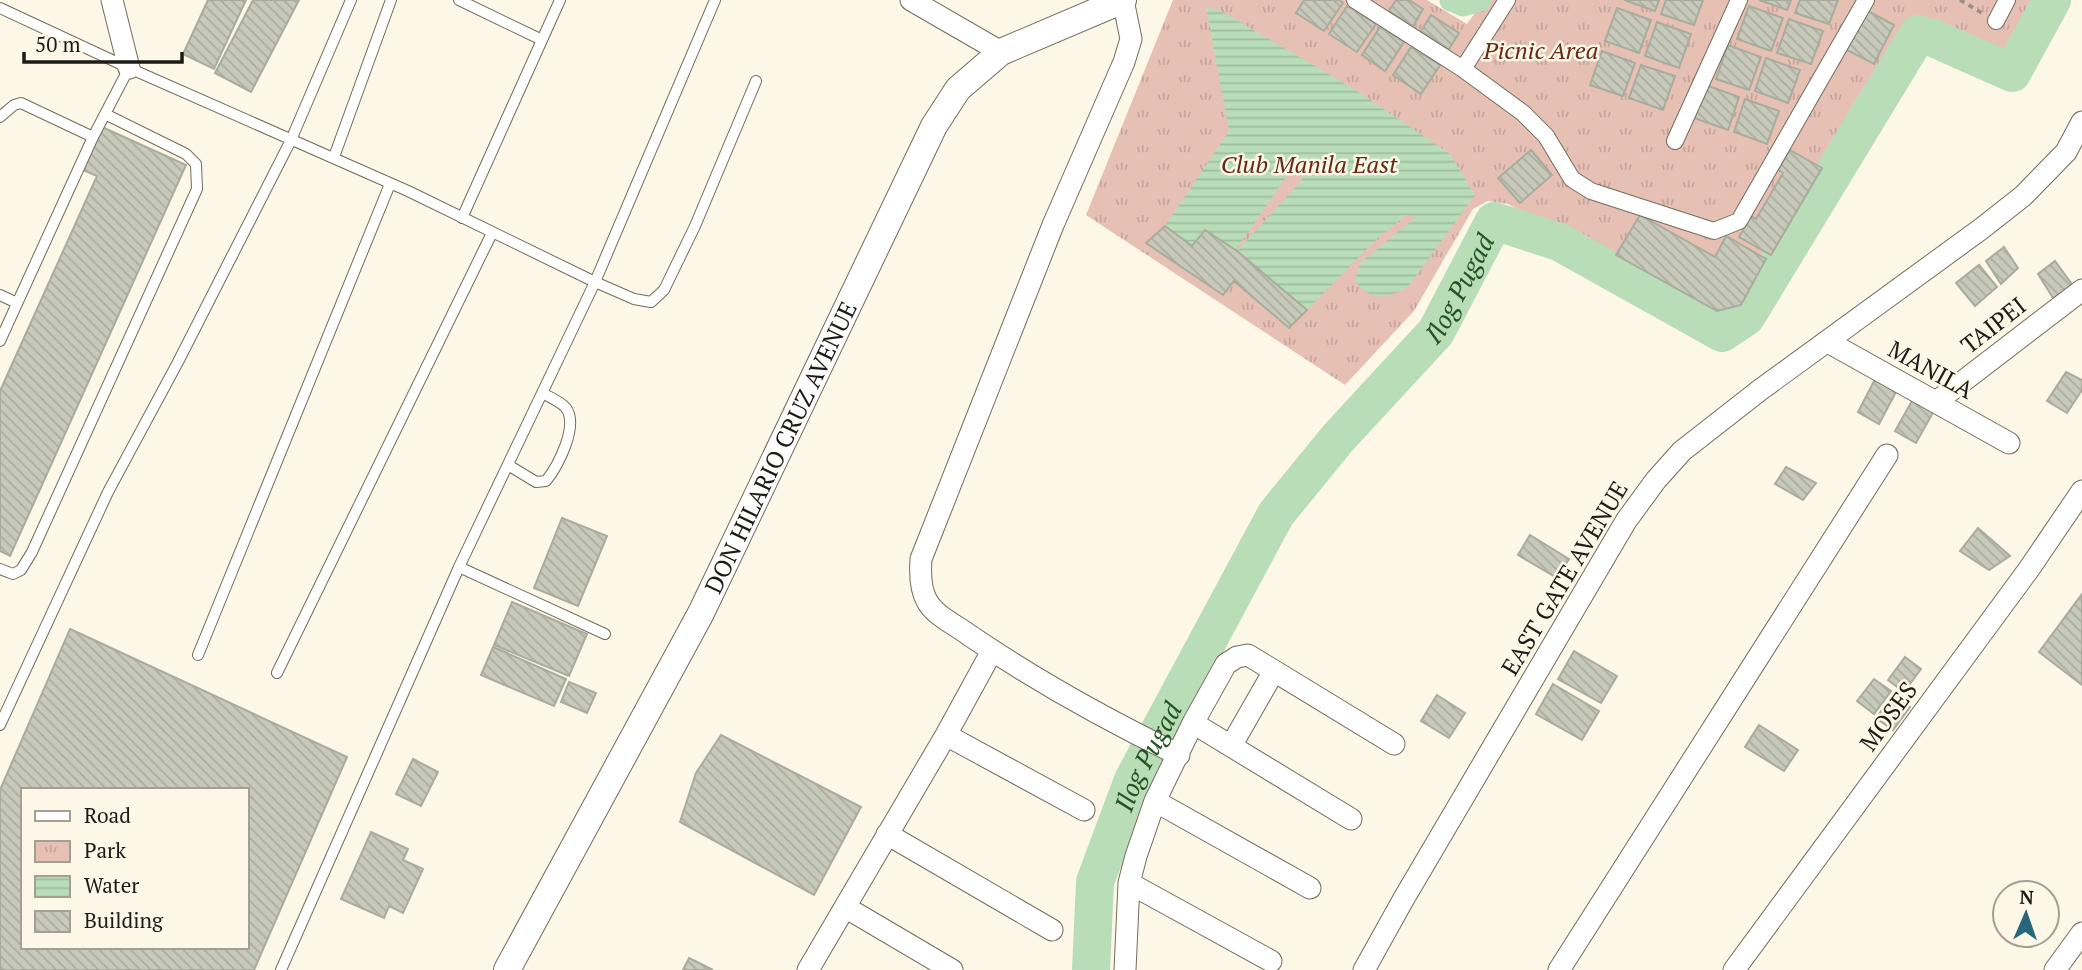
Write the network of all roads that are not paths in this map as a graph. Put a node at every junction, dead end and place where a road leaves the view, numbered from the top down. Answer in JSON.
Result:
{"nodes":[{"id":1,"x":112,"y":0,"type":"edge"},
{"id":2,"x":351,"y":0,"type":"edge"},
{"id":3,"x":391,"y":0,"type":"edge"},
{"id":4,"x":458,"y":0,"type":"edge"},
{"id":5,"x":560,"y":0,"type":"edge"},
{"id":6,"x":716,"y":0,"type":"edge"},
{"id":7,"x":911,"y":0,"type":"edge"},
{"id":8,"x":1123,"y":0,"type":"edge"},
{"id":9,"x":1355,"y":0,"type":"edge"},
{"id":10,"x":1507,"y":0,"type":"edge"},
{"id":11,"x":1739,"y":0,"type":"edge"},
{"id":12,"x":1866,"y":0,"type":"edge"},
{"id":13,"x":2007,"y":0,"type":"edge"},
{"id":14,"x":0,"y":8,"type":"edge"},
{"id":15,"x":1996,"y":21,"type":"road end"},
{"id":16,"x":542,"y":40,"type":"junction"},
{"id":17,"x":1000,"y":52,"type":"junction"},
{"id":18,"x":128,"y":68,"type":"junction"},
{"id":19,"x":1463,"y":69,"type":"junction"},
{"id":20,"x":756,"y":81,"type":"dead end"},
{"id":21,"x":105,"y":114,"type":"junction"},
{"id":22,"x":0,"y":117,"type":"edge"},
{"id":23,"x":2082,"y":122,"type":"edge"},
{"id":24,"x":93,"y":137,"type":"junction"},
{"id":25,"x":291,"y":140,"type":"junction"},
{"id":26,"x":1675,"y":141,"type":"dead end"},
{"id":27,"x":334,"y":157,"type":"junction"},
{"id":28,"x":390,"y":184,"type":"junction"},
{"id":29,"x":462,"y":218,"type":"junction"},
{"id":30,"x":492,"y":233,"type":"junction"},
{"id":31,"x":595,"y":282,"type":"junction"},
{"id":32,"x":2082,"y":290,"type":"edge"},
{"id":33,"x":0,"y":295,"type":"edge"},
{"id":34,"x":17,"y":303,"type":"junction"},
{"id":35,"x":0,"y":341,"type":"edge"},
{"id":36,"x":1828,"y":342,"type":"junction"},
{"id":37,"x":542,"y":393,"type":"junction"},
{"id":38,"x":1936,"y":402,"type":"junction"},
{"id":39,"x":2009,"y":443,"type":"dead end"},
{"id":40,"x":1887,"y":455,"type":"dead end"},
{"id":41,"x":508,"y":465,"type":"junction"},
{"id":42,"x":2082,"y":491,"type":"edge"},
{"id":43,"x":459,"y":567,"type":"junction"},
{"id":44,"x":0,"y":570,"type":"edge"},
{"id":45,"x":605,"y":634,"type":"dead end"},
{"id":46,"x":992,"y":651,"type":"junction"},
{"id":47,"x":198,"y":655,"type":"dead end"},
{"id":48,"x":1274,"y":671,"type":"junction"},
{"id":49,"x":277,"y":673,"type":"dead end"},
{"id":50,"x":1193,"y":723,"type":"junction"},
{"id":51,"x":0,"y":725,"type":"edge"},
{"id":52,"x":946,"y":735,"type":"junction"},
{"id":53,"x":1394,"y":744,"type":"dead end"},
{"id":54,"x":1231,"y":746,"type":"junction"},
{"id":55,"x":1169,"y":751,"type":"junction"},
{"id":56,"x":1155,"y":801,"type":"junction"},
{"id":57,"x":1084,"y":810,"type":"dead end"},
{"id":58,"x":1351,"y":819,"type":"dead end"},
{"id":59,"x":887,"y":834,"type":"junction"},
{"id":60,"x":1129,"y":883,"type":"junction"},
{"id":61,"x":1310,"y":888,"type":"dead end"},
{"id":62,"x":845,"y":906,"type":"junction"},
{"id":63,"x":1052,"y":930,"type":"dead end"},
{"id":64,"x":2082,"y":933,"type":"edge"},
{"id":65,"x":1271,"y":961,"type":"dead end"},
{"id":66,"x":281,"y":970,"type":"edge"},
{"id":67,"x":507,"y":970,"type":"edge"},
{"id":68,"x":808,"y":970,"type":"edge"},
{"id":69,"x":952,"y":970,"type":"edge"},
{"id":70,"x":1125,"y":970,"type":"edge"},
{"id":71,"x":1364,"y":970,"type":"edge"},
{"id":72,"x":1559,"y":970,"type":"edge"},
{"id":73,"x":1734,"y":970,"type":"edge"},
{"id":74,"x":2055,"y":970,"type":"edge"}],
"edges":[{"from":1,"to":18,"type":"street"},
{"from":2,"to":25,"type":"lane"},
{"from":3,"to":27,"type":"lane"},
{"from":4,"to":16,"type":"lane"},
{"from":5,"to":16,"type":"lane"},
{"from":6,"to":31,"type":"lane"},
{"from":7,"to":17,"type":"street"},
{"from":8,"to":17,"type":"street","name":"DON HILARIO CRUZ AVENUE"},
{"from":8,"to":46,"type":"street"},
{"from":9,"to":19,"type":"street"},
{"from":10,"to":19,"type":"street"},
{"from":11,"to":26,"type":"street"},
{"from":12,"to":19,"type":"street"},
{"from":13,"to":15,"type":"street"},
{"from":14,"to":18,"type":"lane"},
{"from":16,"to":29,"type":"lane"},
{"from":17,"to":67,"type":"street","name":"DON HILARIO CRUZ AVENUE"},
{"from":18,"to":21,"type":"lane"},
{"from":18,"to":25,"type":"lane"},
{"from":20,"to":31,"type":"lane"},
{"from":21,"to":24,"type":"lane"},
{"from":21,"to":44,"type":"lane"},
{"from":22,"to":24,"type":"lane"},
{"from":23,"to":36,"type":"street","name":"EAST GATE AVENUE"},
{"from":24,"to":34,"type":"lane"},
{"from":25,"to":27,"type":"lane"},
{"from":25,"to":51,"type":"lane"},
{"from":27,"to":28,"type":"lane"},
{"from":28,"to":29,"type":"lane"},
{"from":28,"to":47,"type":"lane"},
{"from":29,"to":30,"type":"lane"},
{"from":30,"to":31,"type":"lane"},
{"from":30,"to":49,"type":"lane"},
{"from":31,"to":37,"type":"lane"},
{"from":32,"to":38,"type":"street","name":"TAIPEI"},
{"from":33,"to":34,"type":"lane"},
{"from":34,"to":35,"type":"lane"},
{"from":36,"to":38,"type":"street","name":"MANILA"},
{"from":36,"to":71,"type":"street","name":"EAST GATE AVENUE"},
{"from":37,"to":41,"type":"lane"},
{"from":37,"to":41,"type":"lane"},
{"from":38,"to":39,"type":"street","name":"MANILA"},
{"from":40,"to":72,"type":"street"},
{"from":41,"to":43,"type":"lane"},
{"from":42,"to":73,"type":"street","name":"MOSES"},
{"from":43,"to":45,"type":"lane"},
{"from":43,"to":66,"type":"lane"},
{"from":46,"to":52,"type":"street"},
{"from":46,"to":55,"type":"street"},
{"from":48,"to":50,"type":"street"},
{"from":48,"to":53,"type":"street"},
{"from":48,"to":54,"type":"street"},
{"from":50,"to":54,"type":"street"},
{"from":50,"to":55,"type":"street"},
{"from":52,"to":57,"type":"street"},
{"from":52,"to":59,"type":"street"},
{"from":54,"to":58,"type":"street"},
{"from":55,"to":56,"type":"street"},
{"from":56,"to":60,"type":"street"},
{"from":56,"to":61,"type":"street"},
{"from":59,"to":62,"type":"street"},
{"from":59,"to":63,"type":"street"},
{"from":60,"to":65,"type":"street"},
{"from":60,"to":70,"type":"street"},
{"from":62,"to":68,"type":"street"},
{"from":62,"to":69,"type":"street"},
{"from":64,"to":74,"type":"street"}]}
